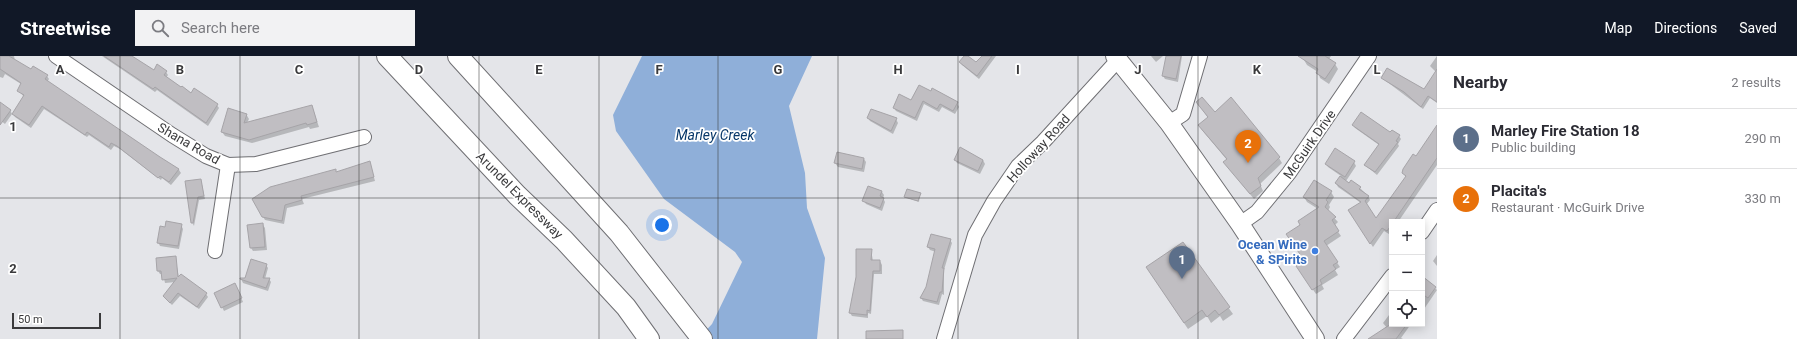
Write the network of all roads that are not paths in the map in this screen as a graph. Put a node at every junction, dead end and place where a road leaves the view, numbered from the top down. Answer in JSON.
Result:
{"nodes":[{"id":1,"x":56,"y":56,"type":"edge"},
{"id":2,"x":386,"y":56,"type":"edge"},
{"id":3,"x":1200,"y":56,"type":"edge"},
{"id":4,"x":1369,"y":56,"type":"edge"},
{"id":5,"x":460,"y":58,"type":"edge"},
{"id":6,"x":1117,"y":58,"type":"edge"},
{"id":7,"x":1169,"y":123,"type":"junction"},
{"id":8,"x":364,"y":137,"type":"dead end"},
{"id":9,"x":228,"y":165,"type":"junction"},
{"id":10,"x":1437,"y":210,"type":"edge"},
{"id":11,"x":1240,"y":224,"type":"junction"},
{"id":12,"x":1425,"y":228,"type":"edge"},
{"id":13,"x":215,"y":251,"type":"dead end"},
{"id":14,"x":1389,"y":280,"type":"edge"},
{"id":15,"x":649,"y":339,"type":"edge"},
{"id":16,"x":702,"y":339,"type":"edge"},
{"id":17,"x":944,"y":339,"type":"edge"},
{"id":18,"x":1315,"y":339,"type":"edge"},
{"id":19,"x":1344,"y":339,"type":"edge"}],
"edges":[{"from":1,"to":9,"type":"street","name":"Shana Road"},
{"from":2,"to":15,"type":"highway","name":"Arundel Expressway"},
{"from":3,"to":7,"type":"street"},
{"from":4,"to":11,"type":"street","name":"McGuirk Drive"},
{"from":5,"to":16,"type":"highway"},
{"from":6,"to":7,"type":"main road"},
{"from":6,"to":17,"type":"street","name":"Holloway Road"},
{"from":7,"to":11,"type":"main road"},
{"from":8,"to":9,"type":"street","name":"Shana Road"},
{"from":9,"to":13,"type":"street"},
{"from":10,"to":12,"type":"street"},
{"from":11,"to":18,"type":"main road"},
{"from":14,"to":19,"type":"street"}]}
